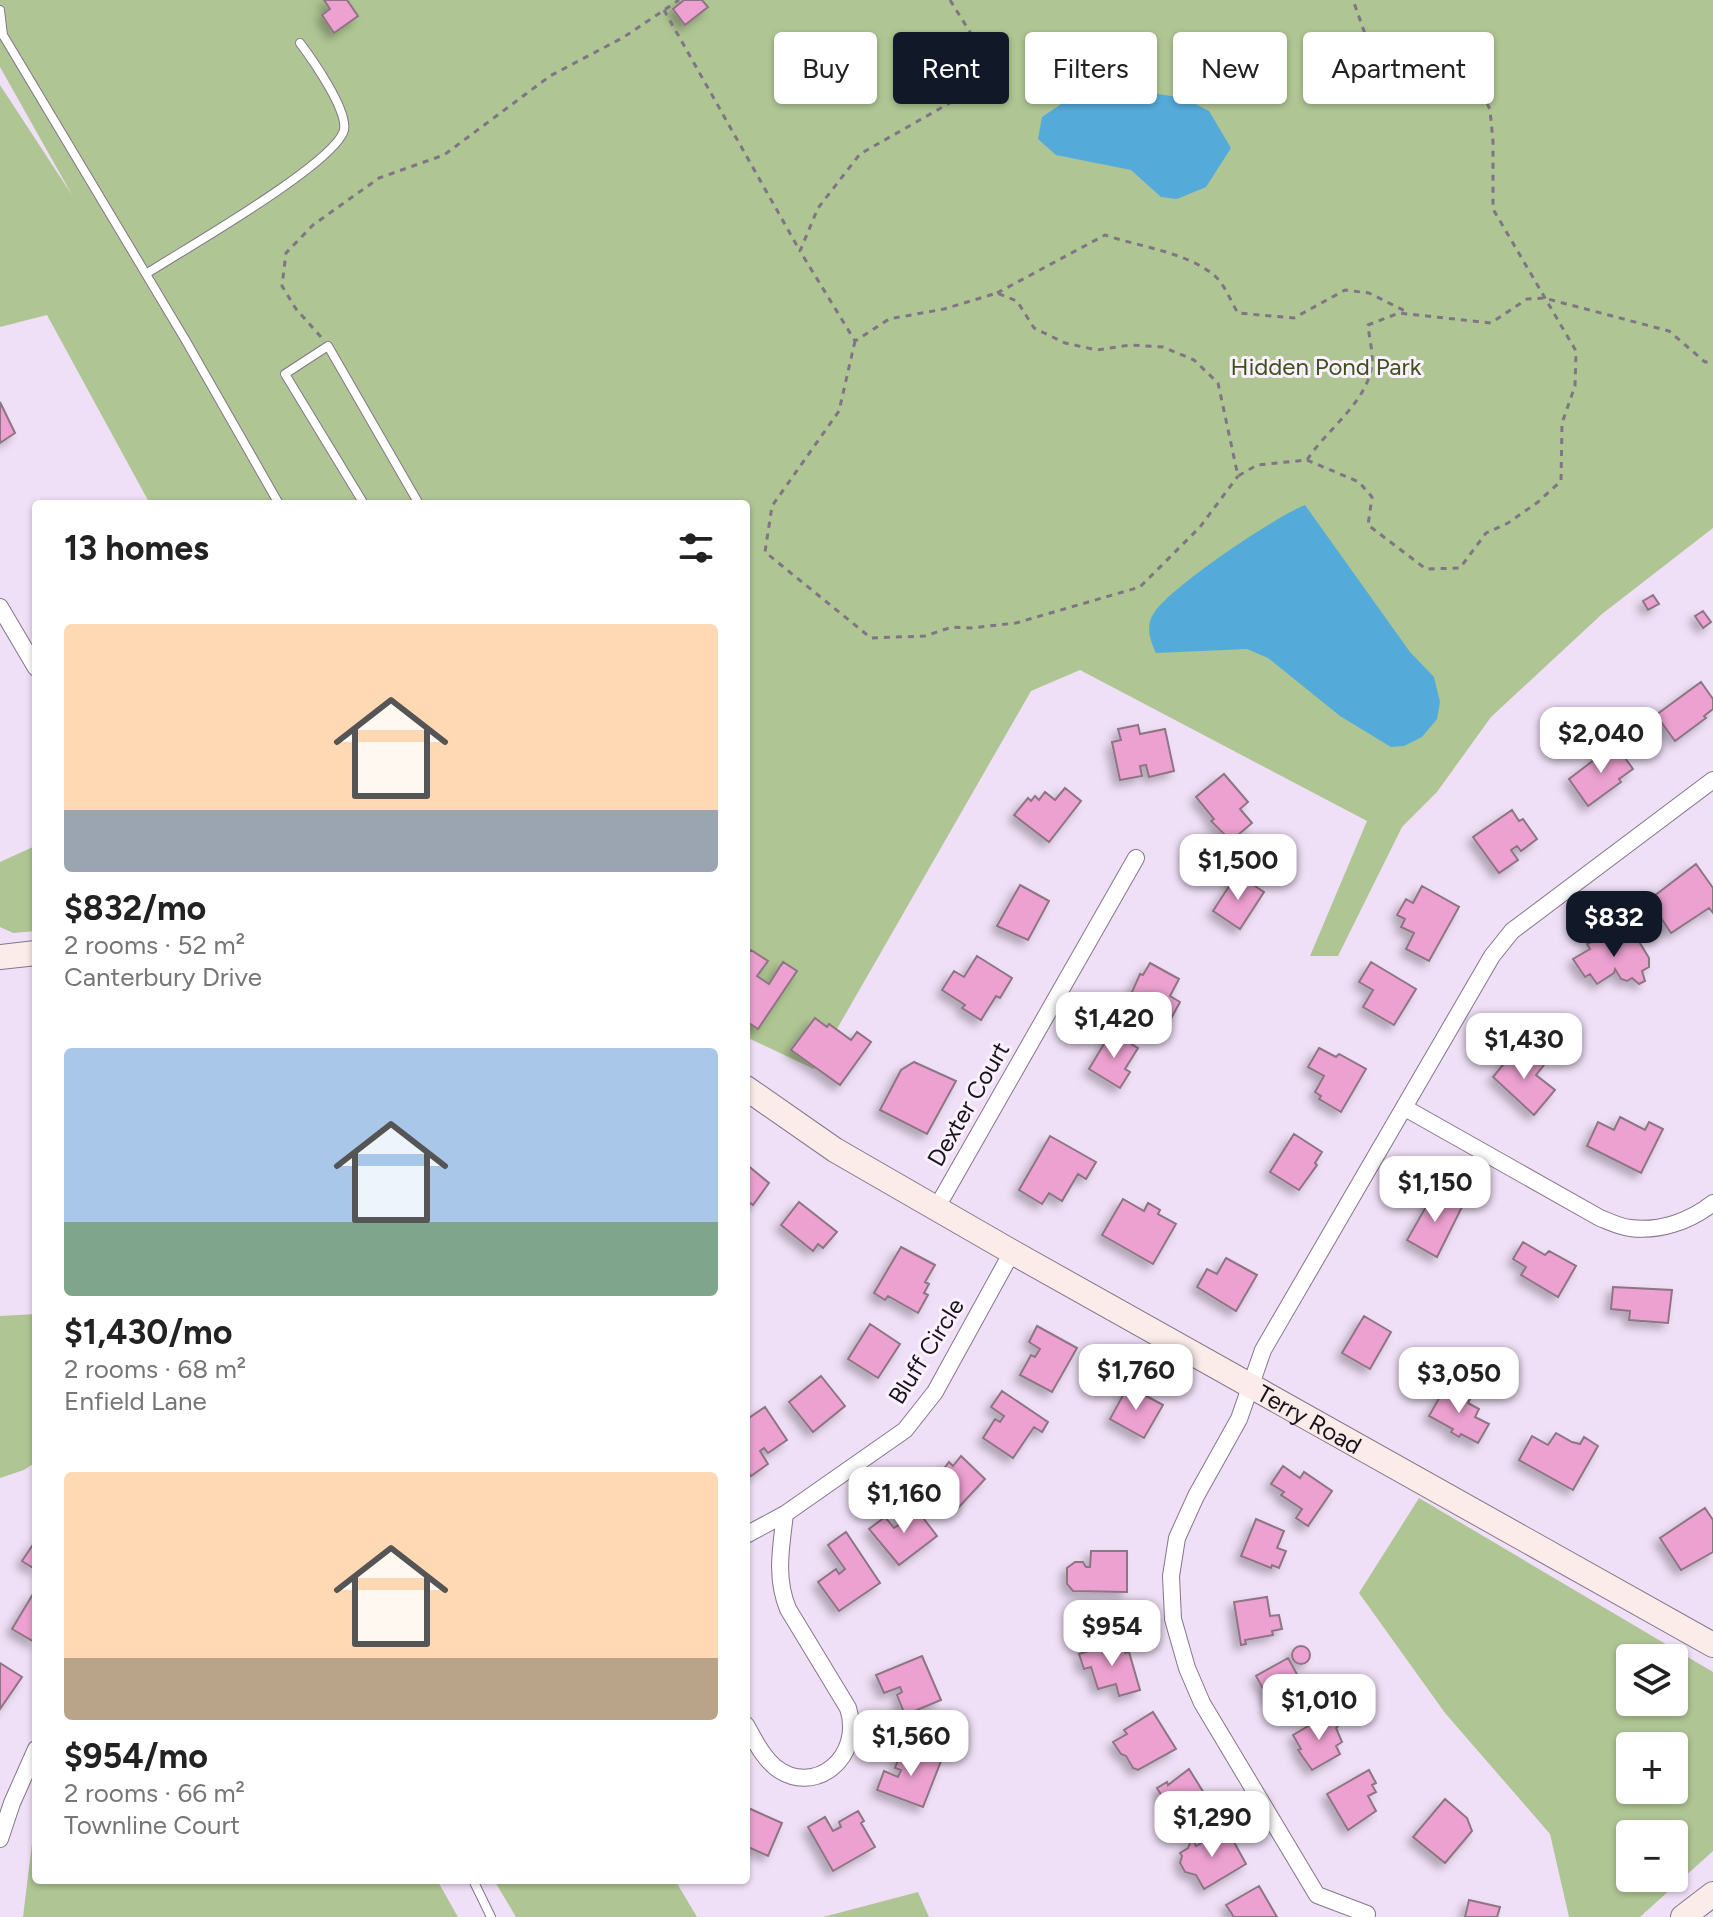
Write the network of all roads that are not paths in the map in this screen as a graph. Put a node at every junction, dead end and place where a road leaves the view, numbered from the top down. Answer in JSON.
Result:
{"nodes":[{"id":1,"x":0,"y":10,"type":"edge"},
{"id":2,"x":300,"y":43,"type":"dead end"},
{"id":3,"x":146,"y":274,"type":"junction"},
{"id":4,"x":277,"y":500,"type":"edge"},
{"id":5,"x":362,"y":500,"type":"edge"},
{"id":6,"x":417,"y":500,"type":"edge"},
{"id":7,"x":0,"y":607,"type":"edge"},
{"id":8,"x":32,"y":661,"type":"edge"},
{"id":9,"x":1713,"y":780,"type":"edge"},
{"id":10,"x":1136,"y":858,"type":"dead end"},
{"id":11,"x":32,"y":953,"type":"edge"},
{"id":12,"x":0,"y":957,"type":"edge"},
{"id":13,"x":750,"y":1091,"type":"edge"},
{"id":14,"x":1405,"y":1108,"type":"junction"},
{"id":15,"x":1713,"y":1203,"type":"edge"},
{"id":16,"x":937,"y":1207,"type":"junction"},
{"id":17,"x":1012,"y":1252,"type":"junction"},
{"id":18,"x":1251,"y":1386,"type":"junction"},
{"id":19,"x":785,"y":1514,"type":"junction"},
{"id":20,"x":750,"y":1533,"type":"edge"},
{"id":21,"x":1711,"y":1639,"type":"edge"},
{"id":22,"x":750,"y":1732,"type":"edge"},
{"id":23,"x":32,"y":1758,"type":"edge"},
{"id":24,"x":0,"y":1839,"type":"edge"},
{"id":25,"x":475,"y":1884,"type":"edge"},
{"id":26,"x":1713,"y":1894,"type":"edge"},
{"id":27,"x":1367,"y":1914,"type":"dead end"},
{"id":28,"x":491,"y":1917,"type":"edge"},
{"id":29,"x":1683,"y":1917,"type":"edge"}],
"edges":[{"from":1,"to":3,"type":"lane"},
{"from":2,"to":3,"type":"lane"},
{"from":3,"to":4,"type":"lane"},
{"from":5,"to":6,"type":"lane"},
{"from":7,"to":8,"type":"street"},
{"from":9,"to":14,"type":"street"},
{"from":10,"to":16,"type":"street","name":"Dexter Court"},
{"from":11,"to":12,"type":"street"},
{"from":13,"to":16,"type":"street","name":"Terry Road"},
{"from":14,"to":15,"type":"street"},
{"from":14,"to":18,"type":"street"},
{"from":16,"to":17,"type":"street","name":"Terry Road"},
{"from":17,"to":18,"type":"street","name":"Terry Road"},
{"from":17,"to":19,"type":"street","name":"Bluff Circle"},
{"from":18,"to":21,"type":"street","name":"Terry Road"},
{"from":18,"to":27,"type":"street"},
{"from":19,"to":20,"type":"street","name":"Bluff Circle"},
{"from":19,"to":22,"type":"street"},
{"from":23,"to":24,"type":"street"},
{"from":25,"to":28,"type":"lane"},
{"from":26,"to":29,"type":"street"}]}
